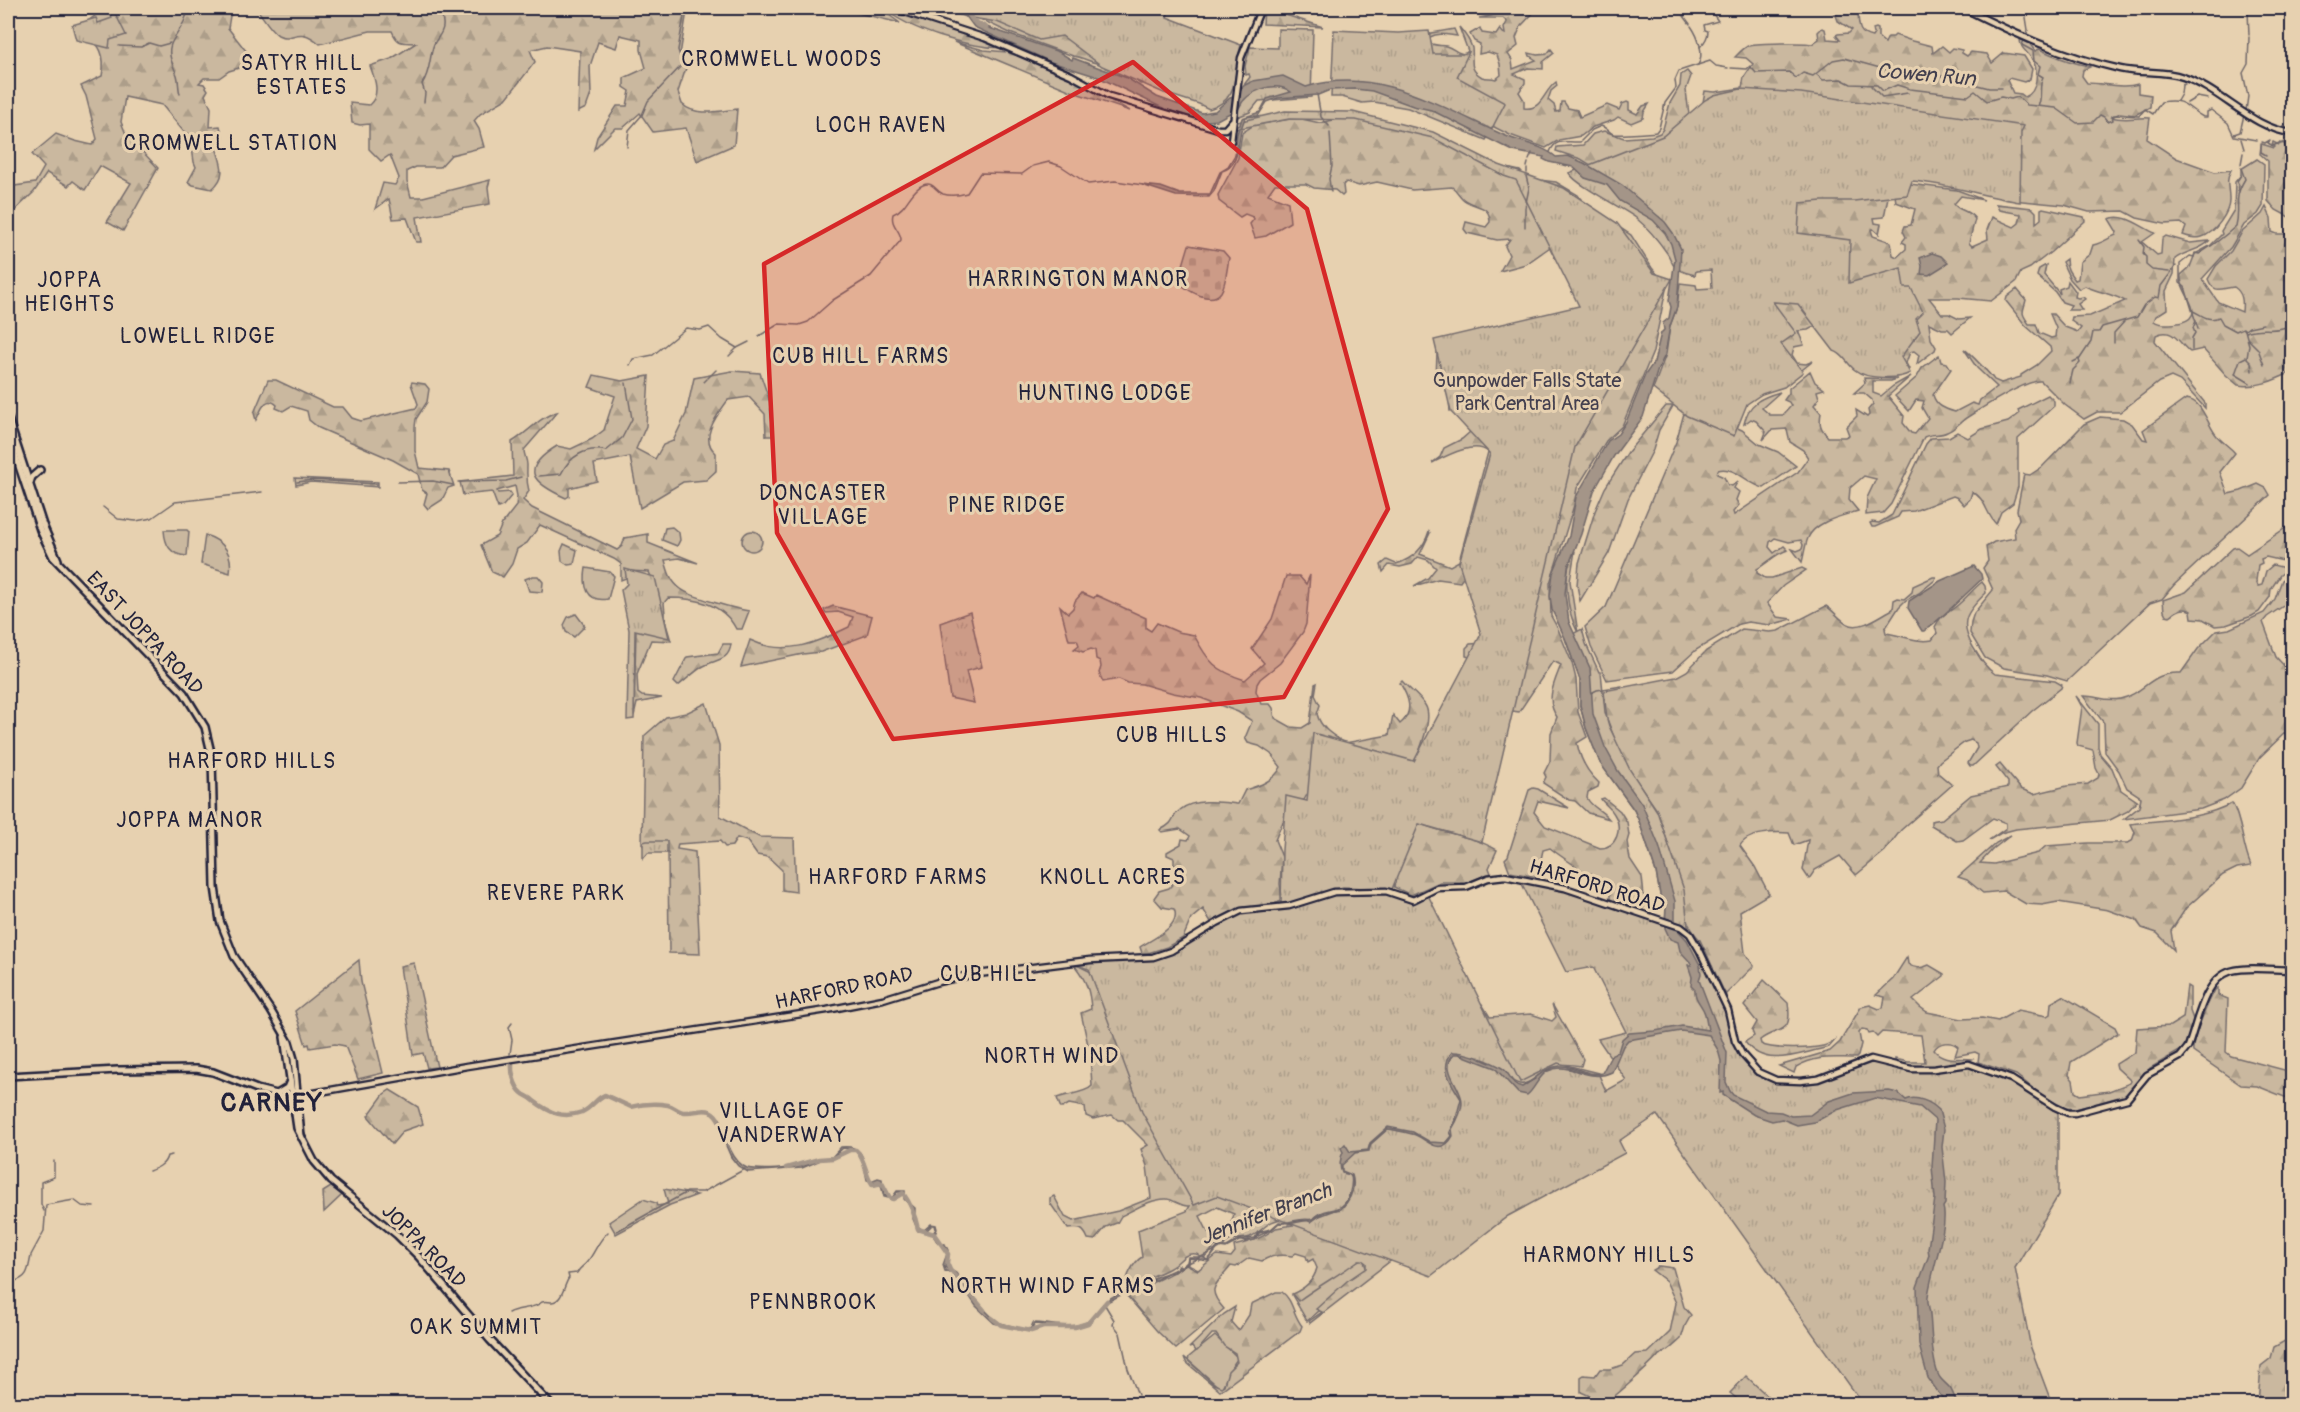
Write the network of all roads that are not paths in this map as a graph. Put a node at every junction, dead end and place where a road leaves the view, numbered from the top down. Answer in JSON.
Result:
{"nodes":[{"id":1,"x":893,"y":8,"type":"edge"},
{"id":2,"x":1261,"y":8,"type":"edge"},
{"id":3,"x":1962,"y":8,"type":"edge"},
{"id":4,"x":1232,"y":120,"type":"junction"},
{"id":5,"x":1218,"y":129,"type":"junction"},
{"id":6,"x":2292,"y":134,"type":"edge"},
{"id":7,"x":8,"y":418,"type":"edge"},
{"id":8,"x":8,"y":433,"type":"edge"},
{"id":9,"x":23,"y":465,"type":"junction"},
{"id":10,"x":30,"y":484,"type":"junction"},
{"id":11,"x":58,"y":560,"type":"junction"},
{"id":12,"x":2292,"y":970,"type":"edge"},
{"id":13,"x":284,"y":1035,"type":"junction"},
{"id":14,"x":291,"y":1075,"type":"junction"},
{"id":15,"x":8,"y":1076,"type":"edge"},
{"id":16,"x":278,"y":1094,"type":"junction"},
{"id":17,"x":295,"y":1096,"type":"junction"},
{"id":18,"x":294,"y":1112,"type":"junction"},
{"id":19,"x":302,"y":1137,"type":"junction"},
{"id":20,"x":550,"y":1404,"type":"edge"}],
"edges":[{"from":1,"to":5,"type":"main road"},
{"from":2,"to":4,"type":"main road"},
{"from":3,"to":6,"type":"main road"},
{"from":4,"to":5,"type":"main road"},
{"from":4,"to":5,"type":"main road"},
{"from":7,"to":9,"type":"main road","name":"EAST JOPPA ROAD"},
{"from":8,"to":11,"type":"main road","name":"EAST JOPPA ROAD"},
{"from":9,"to":10,"type":"main road","name":"EAST JOPPA ROAD"},
{"from":9,"to":10,"type":"main road"},
{"from":10,"to":11,"type":"main road","name":"EAST JOPPA ROAD"},
{"from":11,"to":13,"type":"main road","name":"EAST JOPPA ROAD"},
{"from":12,"to":17,"type":"main road","name":"HARFORD ROAD"},
{"from":13,"to":14,"type":"main road","name":"EAST JOPPA ROAD"},
{"from":13,"to":17,"type":"main road","name":"EAST JOPPA ROAD"},
{"from":14,"to":16,"type":"main road"},
{"from":14,"to":17,"type":"main road","name":"EAST JOPPA ROAD"},
{"from":15,"to":16,"type":"main road","name":"HARFORD ROAD"},
{"from":16,"to":17,"type":"main road","name":"HARFORD ROAD"},
{"from":16,"to":18,"type":"main road"},
{"from":17,"to":18,"type":"main road","name":"JOPPA ROAD"},
{"from":17,"to":19,"type":"main road","name":"JOPPA ROAD"},
{"from":18,"to":19,"type":"main road","name":"JOPPA ROAD"},
{"from":19,"to":20,"type":"main road","name":"JOPPA ROAD"}]}
